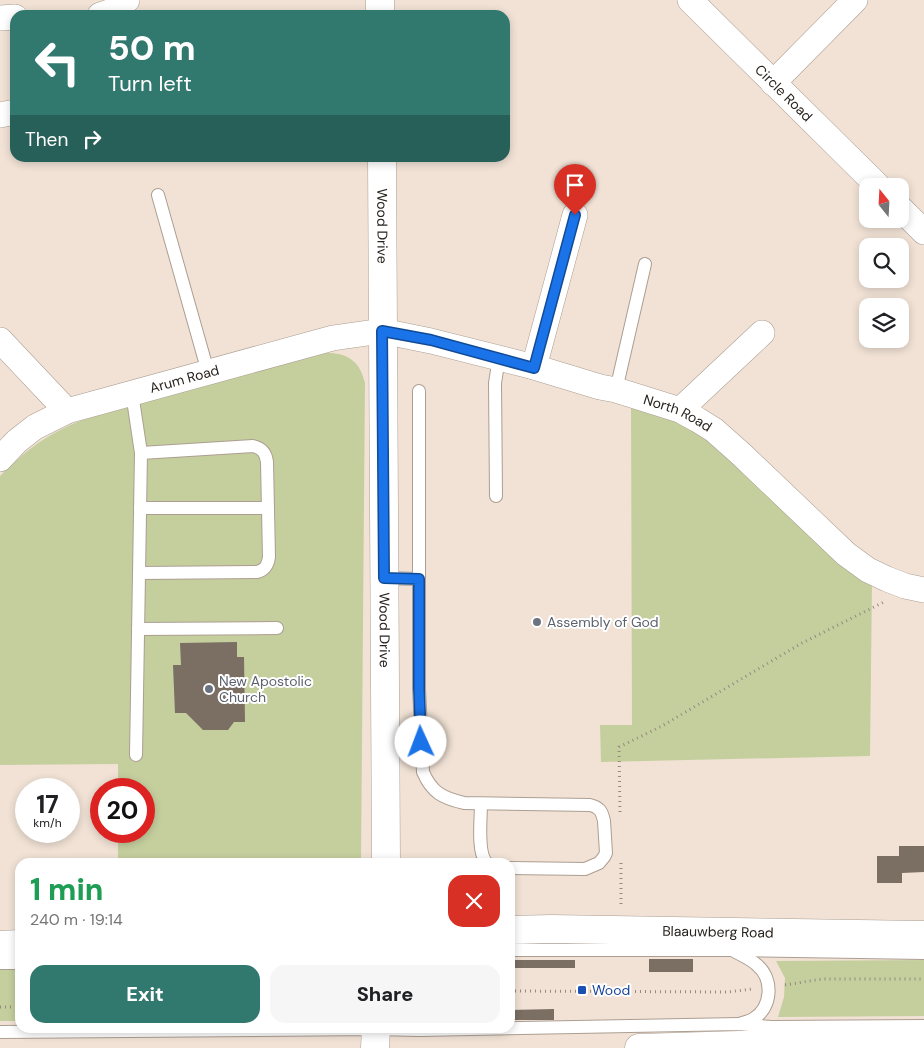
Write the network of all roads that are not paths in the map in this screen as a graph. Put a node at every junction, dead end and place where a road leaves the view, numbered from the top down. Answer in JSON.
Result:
{"nodes":[{"id":1,"x":690,"y":0,"type":"edge"},
{"id":2,"x":855,"y":0,"type":"edge"},
{"id":3,"x":773,"y":84,"type":"junction"},
{"id":4,"x":382,"y":162,"type":"edge"},
{"id":5,"x":870,"y":178,"type":"edge"},
{"id":6,"x":158,"y":195,"type":"dead end"},
{"id":7,"x":575,"y":215,"type":"dead end"},
{"id":8,"x":909,"y":217,"type":"edge"},
{"id":9,"x":924,"y":232,"type":"edge"},
{"id":10,"x":645,"y":264,"type":"dead end"},
{"id":11,"x":382,"y":331,"type":"junction"},
{"id":12,"x":762,"y":332,"type":"dead end"},
{"id":13,"x":0,"y":340,"type":"edge"},
{"id":14,"x":499,"y":358,"type":"junction"},
{"id":15,"x":534,"y":368,"type":"junction"},
{"id":16,"x":208,"y":372,"type":"junction"},
{"id":17,"x":616,"y":390,"type":"junction"},
{"id":18,"x":419,"y":391,"type":"dead end"},
{"id":19,"x":132,"y":393,"type":"junction"},
{"id":20,"x":680,"y":410,"type":"junction"},
{"id":21,"x":67,"y":411,"type":"junction"},
{"id":22,"x":141,"y":452,"type":"junction"},
{"id":23,"x":0,"y":459,"type":"edge"},
{"id":24,"x":496,"y":496,"type":"dead end"},
{"id":25,"x":140,"y":508,"type":"junction"},
{"id":26,"x":268,"y":508,"type":"junction"},
{"id":27,"x":138,"y":573,"type":"junction"},
{"id":28,"x":384,"y":578,"type":"junction"},
{"id":29,"x":419,"y":579,"type":"junction"},
{"id":30,"x":924,"y":590,"type":"edge"},
{"id":31,"x":277,"y":628,"type":"dead end"},
{"id":32,"x":138,"y":629,"type":"junction"},
{"id":33,"x":136,"y":755,"type":"dead end"},
{"id":34,"x":481,"y":804,"type":"junction"},
{"id":35,"x":386,"y":858,"type":"edge"},
{"id":36,"x":483,"y":858,"type":"edge"},
{"id":37,"x":515,"y":868,"type":"edge"},
{"id":38,"x":515,"y":930,"type":"edge"},
{"id":39,"x":924,"y":935,"type":"edge"},
{"id":40,"x":15,"y":944,"type":"edge"},
{"id":41,"x":0,"y":945,"type":"edge"},
{"id":42,"x":515,"y":950,"type":"edge"},
{"id":43,"x":732,"y":950,"type":"junction"},
{"id":44,"x":924,"y":953,"type":"edge"},
{"id":45,"x":0,"y":963,"type":"edge"},
{"id":46,"x":15,"y":963,"type":"edge"},
{"id":47,"x":739,"y":1024,"type":"junction"},
{"id":48,"x":924,"y":1026,"type":"edge"},
{"id":49,"x":515,"y":1028,"type":"edge"},
{"id":50,"x":0,"y":1032,"type":"edge"},
{"id":51,"x":15,"y":1032,"type":"edge"},
{"id":52,"x":125,"y":1033,"type":"edge"},
{"id":53,"x":401,"y":1033,"type":"edge"},
{"id":54,"x":376,"y":1035,"type":"edge"},
{"id":55,"x":924,"y":1044,"type":"edge"},
{"id":56,"x":845,"y":1045,"type":"edge"},
{"id":57,"x":884,"y":1046,"type":"edge"},
{"id":58,"x":639,"y":1048,"type":"edge"}],
"edges":[{"from":1,"to":3,"type":"street","name":"Circle Road"},
{"from":2,"to":3,"type":"street"},
{"from":3,"to":5,"type":"street","name":"Circle Road"},
{"from":4,"to":11,"type":"street","name":"Wood Drive"},
{"from":6,"to":16,"type":"lane"},
{"from":7,"to":15,"type":"street"},
{"from":8,"to":9,"type":"street"},
{"from":10,"to":17,"type":"lane"},
{"from":11,"to":14,"type":"street","name":"North Road"},
{"from":11,"to":16,"type":"street","name":"Arum Road"},
{"from":11,"to":28,"type":"street","name":"Wood Drive"},
{"from":12,"to":20,"type":"street"},
{"from":13,"to":21,"type":"street"},
{"from":14,"to":15,"type":"street","name":"North Road"},
{"from":14,"to":24,"type":"lane"},
{"from":15,"to":17,"type":"street","name":"North Road"},
{"from":16,"to":19,"type":"street","name":"Arum Road"},
{"from":17,"to":20,"type":"street","name":"North Road"},
{"from":18,"to":29,"type":"lane"},
{"from":19,"to":21,"type":"street","name":"Arum Road"},
{"from":19,"to":22,"type":"lane"},
{"from":20,"to":30,"type":"street","name":"North Road"},
{"from":21,"to":23,"type":"street","name":"Arum Road"},
{"from":22,"to":25,"type":"lane"},
{"from":22,"to":26,"type":"lane"},
{"from":25,"to":26,"type":"lane"},
{"from":25,"to":27,"type":"lane"},
{"from":26,"to":27,"type":"lane"},
{"from":27,"to":32,"type":"lane"},
{"from":28,"to":29,"type":"lane"},
{"from":28,"to":35,"type":"street","name":"Wood Drive"},
{"from":29,"to":34,"type":"lane"},
{"from":31,"to":32,"type":"lane"},
{"from":32,"to":33,"type":"lane"},
{"from":34,"to":36,"type":"lane"},
{"from":34,"to":37,"type":"lane"},
{"from":38,"to":39,"type":"street","name":"Blaauwberg Road"},
{"from":40,"to":41,"type":"street"},
{"from":42,"to":43,"type":"lane"},
{"from":43,"to":44,"type":"lane"},
{"from":43,"to":47,"type":"lane"},
{"from":45,"to":46,"type":"lane"},
{"from":47,"to":48,"type":"lane"},
{"from":47,"to":49,"type":"lane"},
{"from":50,"to":51,"type":"lane"},
{"from":52,"to":54,"type":"lane"},
{"from":53,"to":54,"type":"lane"},
{"from":55,"to":57,"type":"street"},
{"from":56,"to":57,"type":"street"},
{"from":56,"to":58,"type":"street"}]}
